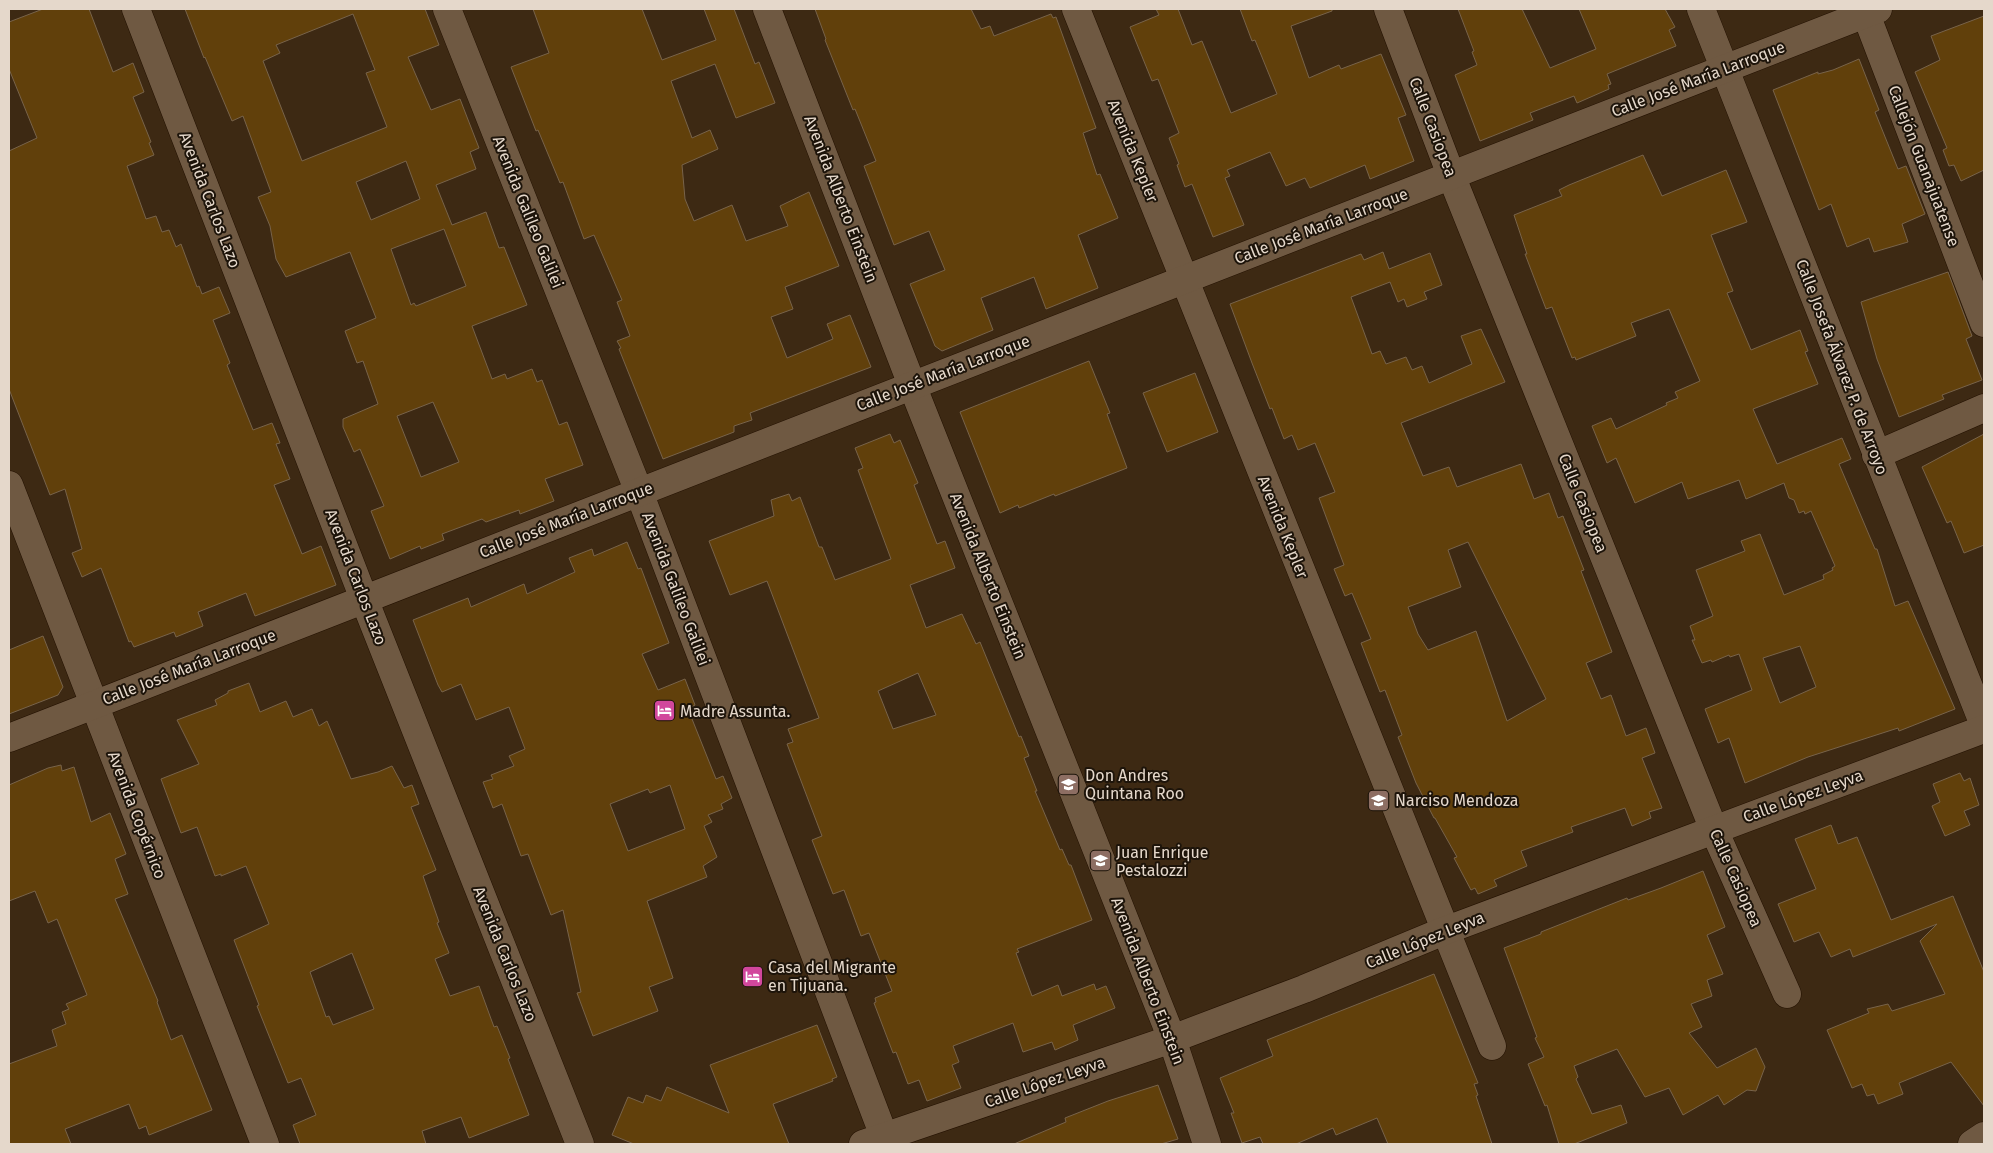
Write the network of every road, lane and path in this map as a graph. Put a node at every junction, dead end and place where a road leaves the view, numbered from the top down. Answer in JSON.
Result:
{"nodes":[{"id":1,"x":136,"y":9,"type":"edge"},
{"id":2,"x":447,"y":9,"type":"edge"},
{"id":3,"x":767,"y":9,"type":"edge"},
{"id":4,"x":1076,"y":9,"type":"edge"},
{"id":5,"x":1388,"y":9,"type":"edge"},
{"id":6,"x":1701,"y":9,"type":"edge"},
{"id":7,"x":1869,"y":10,"type":"edge"},
{"id":8,"x":1725,"y":68,"type":"junction"},
{"id":9,"x":1451,"y":175,"type":"junction"},
{"id":10,"x":1184,"y":279,"type":"junction"},
{"id":11,"x":1984,"y":323,"type":"edge"},
{"id":12,"x":912,"y":385,"type":"junction"},
{"id":13,"x":1984,"y":408,"type":"edge"},
{"id":14,"x":1876,"y":455,"type":"junction"},
{"id":15,"x":9,"y":485,"type":"edge"},
{"id":16,"x":639,"y":492,"type":"junction"},
{"id":17,"x":364,"y":599,"type":"junction"},
{"id":18,"x":94,"y":704,"type":"junction"},
{"id":19,"x":1984,"y":724,"type":"edge"},
{"id":20,"x":1984,"y":729,"type":"edge"},
{"id":21,"x":9,"y":738,"type":"edge"},
{"id":22,"x":1714,"y":830,"type":"junction"},
{"id":23,"x":1444,"y":931,"type":"junction"},
{"id":24,"x":1787,"y":994,"type":"dead end"},
{"id":25,"x":1172,"y":1039,"type":"junction"},
{"id":26,"x":1492,"y":1046,"type":"dead end"},
{"id":27,"x":1984,"y":1136,"type":"edge"},
{"id":28,"x":878,"y":1142,"type":"edge"},
{"id":29,"x":265,"y":1144,"type":"edge"},
{"id":30,"x":580,"y":1144,"type":"edge"},
{"id":31,"x":1207,"y":1144,"type":"edge"},
{"id":32,"x":1972,"y":1144,"type":"edge"}],
"edges":[{"from":1,"to":17,"type":"street","name":"Avenida Carlos Lazo"},
{"from":2,"to":16,"type":"street","name":"Avenida Galileo Galilei"},
{"from":3,"to":12,"type":"street","name":"Avenida Alberto Einstein"},
{"from":4,"to":10,"type":"street","name":"Avenida Kepler"},
{"from":5,"to":9,"type":"street","name":"Calle Casiopea"},
{"from":6,"to":8,"type":"street","name":"Calle Josefa Álvarez P. de Arroyo"},
{"from":7,"to":8,"type":"street","name":"Calle José María Larroque"},
{"from":7,"to":11,"type":"street","name":"Callejón Guanajuatense"},
{"from":8,"to":9,"type":"street","name":"Calle José María Larroque"},
{"from":8,"to":14,"type":"street","name":"Calle Josefa Álvarez P. de Arroyo"},
{"from":9,"to":10,"type":"street","name":"Calle José María Larroque"},
{"from":9,"to":22,"type":"street","name":"Calle Casiopea"},
{"from":10,"to":12,"type":"street","name":"Calle José María Larroque"},
{"from":10,"to":23,"type":"street","name":"Avenida Kepler"},
{"from":12,"to":16,"type":"street","name":"Calle José María Larroque"},
{"from":12,"to":25,"type":"street","name":"Avenida Alberto Einstein"},
{"from":13,"to":14,"type":"street"},
{"from":14,"to":19,"type":"street","name":"Calle Josefa Álvarez P. de Arroyo"},
{"from":15,"to":18,"type":"street","name":"Avenida Copérnico"},
{"from":16,"to":17,"type":"street","name":"Calle José María Larroque"},
{"from":16,"to":28,"type":"street","name":"Avenida Galileo Galilei"},
{"from":17,"to":18,"type":"street","name":"Calle José María Larroque"},
{"from":17,"to":30,"type":"street","name":"Avenida Carlos Lazo"},
{"from":18,"to":21,"type":"street","name":"Calle José María Larroque"},
{"from":18,"to":29,"type":"street","name":"Avenida Copérnico"},
{"from":20,"to":22,"type":"street","name":"Calle López Leyva"},
{"from":22,"to":23,"type":"street","name":"Calle López Leyva"},
{"from":22,"to":24,"type":"street","name":"Calle Casiopea"},
{"from":23,"to":25,"type":"street","name":"Calle López Leyva"},
{"from":23,"to":26,"type":"street","name":"Avenida Kepler"},
{"from":25,"to":28,"type":"street","name":"Calle López Leyva"},
{"from":25,"to":31,"type":"street","name":"Avenida Alberto Einstein"},
{"from":27,"to":32,"type":"street"}]}
